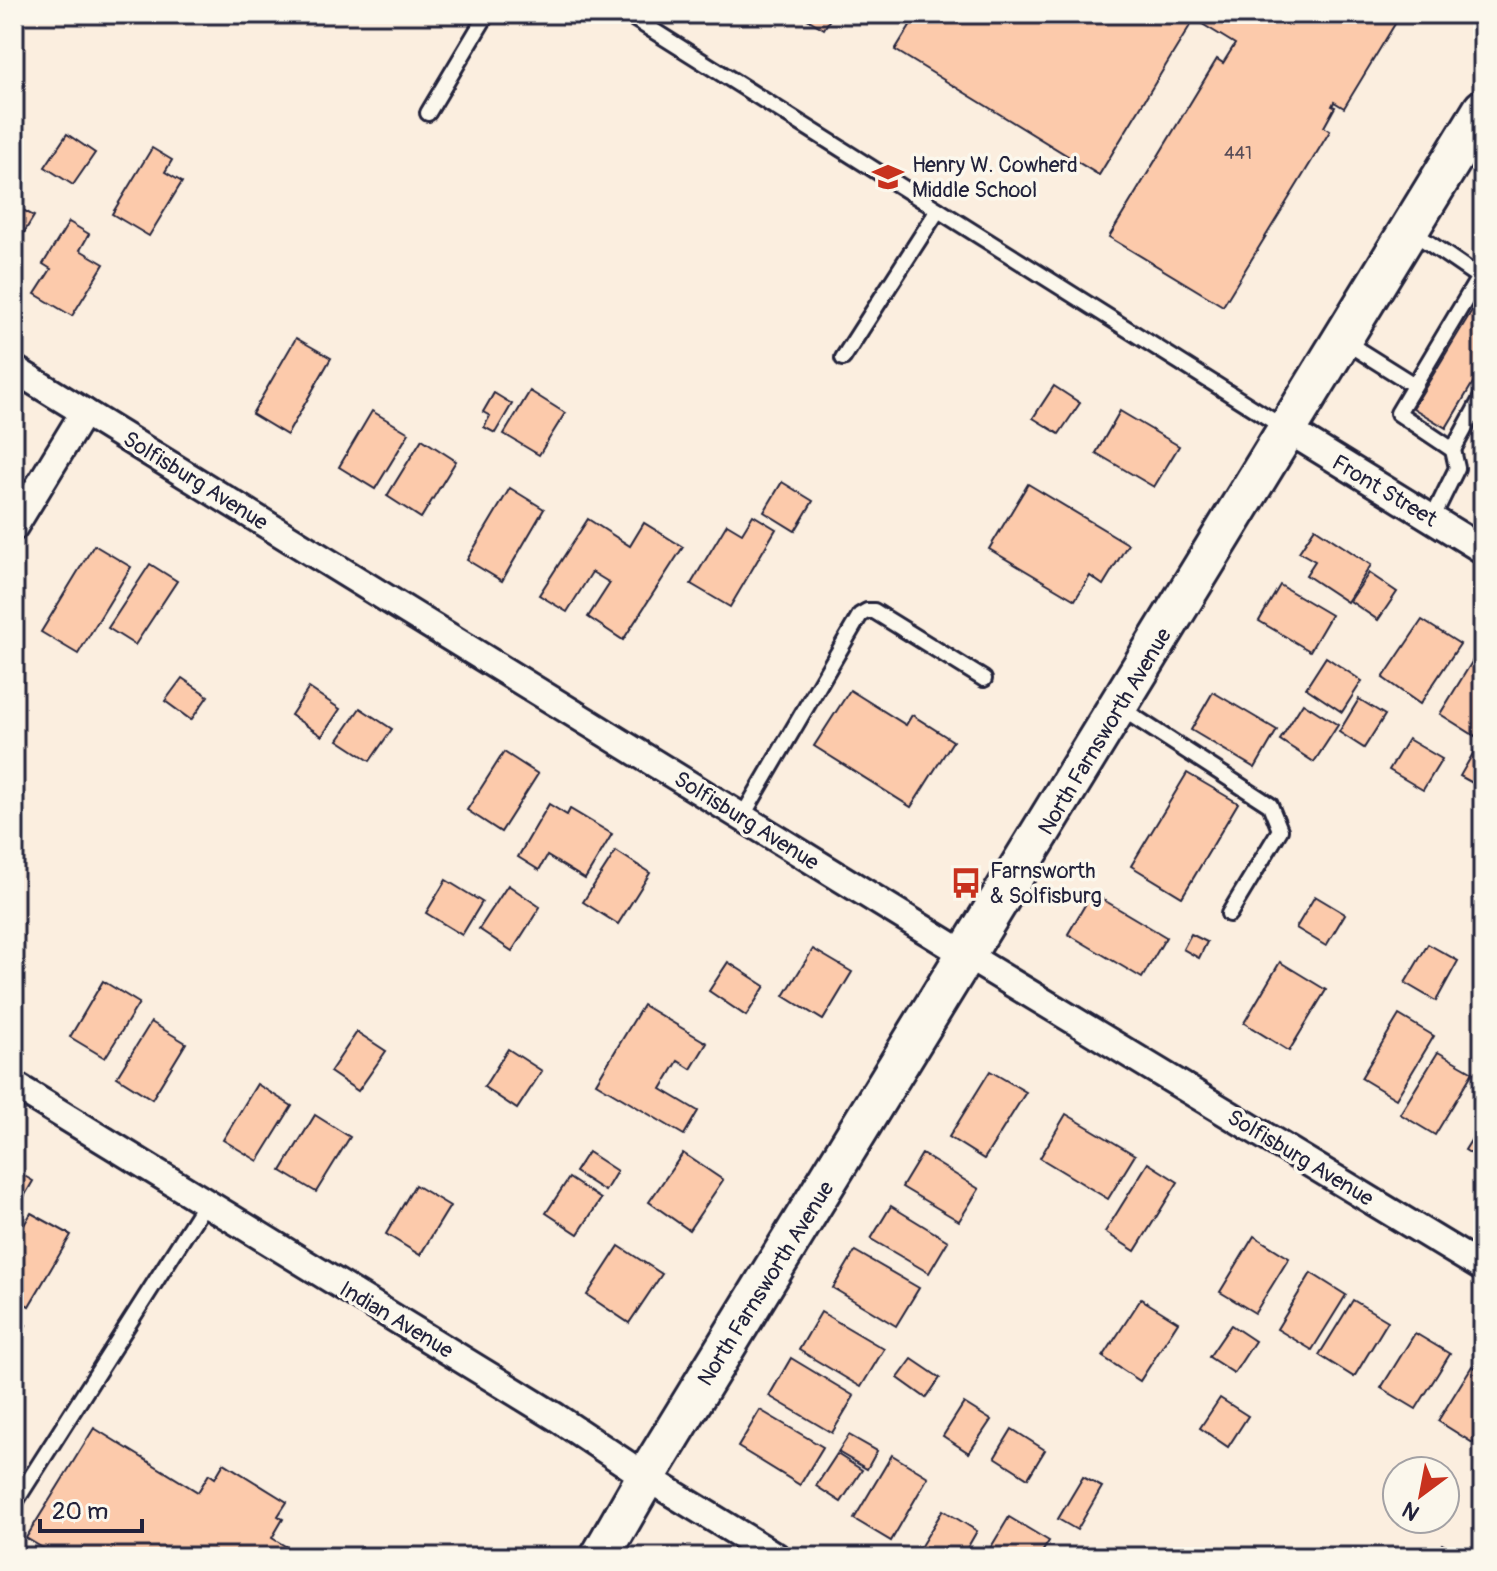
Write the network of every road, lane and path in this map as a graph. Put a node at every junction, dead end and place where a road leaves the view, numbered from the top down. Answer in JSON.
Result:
{"nodes":[{"id":1,"x":487,"y":14,"type":"edge"},
{"id":2,"x":627,"y":14,"type":"edge"},
{"id":3,"x":1483,"y":109,"type":"edge"},
{"id":4,"x":428,"y":113,"type":"dead end"},
{"id":5,"x":938,"y":210,"type":"junction"},
{"id":6,"x":1409,"y":230,"type":"junction"},
{"id":7,"x":1481,"y":278,"type":"edge"},
{"id":8,"x":1342,"y":340,"type":"junction"},
{"id":9,"x":843,"y":358,"type":"dead end"},
{"id":10,"x":14,"y":369,"type":"edge"},
{"id":11,"x":1414,"y":385,"type":"junction"},
{"id":12,"x":1483,"y":395,"type":"edge"},
{"id":13,"x":84,"y":412,"type":"junction"},
{"id":14,"x":1288,"y":430,"type":"junction"},
{"id":15,"x":1453,"y":450,"type":"junction"},
{"id":16,"x":1432,"y":519,"type":"junction"},
{"id":17,"x":14,"y":527,"type":"edge"},
{"id":18,"x":1483,"y":550,"type":"edge"},
{"id":19,"x":984,"y":679,"type":"dead end"},
{"id":20,"x":1119,"y":707,"type":"junction"},
{"id":21,"x":742,"y":817,"type":"junction"},
{"id":22,"x":1229,"y":914,"type":"dead end"},
{"id":23,"x":966,"y":955,"type":"junction"},
{"id":24,"x":14,"y":1085,"type":"edge"},
{"id":25,"x":206,"y":1202,"type":"junction"},
{"id":26,"x":1483,"y":1268,"type":"edge"},
{"id":27,"x":646,"y":1477,"type":"junction"},
{"id":28,"x":14,"y":1504,"type":"edge"},
{"id":29,"x":600,"y":1557,"type":"edge"},
{"id":30,"x":777,"y":1557,"type":"edge"}],
"edges":[{"from":1,"to":4,"type":"lane"},
{"from":2,"to":5,"type":"lane"},
{"from":3,"to":6,"type":"main road","name":"North Farnsworth Avenue"},
{"from":5,"to":9,"type":"lane"},
{"from":5,"to":14,"type":"lane"},
{"from":6,"to":7,"type":"lane"},
{"from":6,"to":8,"type":"main road","name":"North Farnsworth Avenue"},
{"from":7,"to":11,"type":"lane"},
{"from":8,"to":11,"type":"lane"},
{"from":8,"to":14,"type":"main road","name":"North Farnsworth Avenue"},
{"from":10,"to":13,"type":"street","name":"Solfisburg Avenue"},
{"from":11,"to":15,"type":"lane"},
{"from":12,"to":15,"type":"lane"},
{"from":13,"to":17,"type":"street"},
{"from":13,"to":21,"type":"street","name":"Solfisburg Avenue"},
{"from":14,"to":16,"type":"street","name":"Front Street"},
{"from":14,"to":20,"type":"main road","name":"North Farnsworth Avenue"},
{"from":15,"to":16,"type":"lane"},
{"from":16,"to":18,"type":"street","name":"Front Street"},
{"from":19,"to":21,"type":"lane"},
{"from":20,"to":22,"type":"lane"},
{"from":20,"to":23,"type":"main road","name":"North Farnsworth Avenue"},
{"from":21,"to":23,"type":"street","name":"Solfisburg Avenue"},
{"from":23,"to":26,"type":"street","name":"Solfisburg Avenue"},
{"from":23,"to":27,"type":"main road","name":"North Farnsworth Avenue"},
{"from":24,"to":25,"type":"street","name":"Indian Avenue"},
{"from":25,"to":27,"type":"street","name":"Indian Avenue"},
{"from":25,"to":28,"type":"lane"},
{"from":27,"to":29,"type":"main road","name":"North Farnsworth Avenue"},
{"from":27,"to":30,"type":"street","name":"Indian Avenue"}]}
